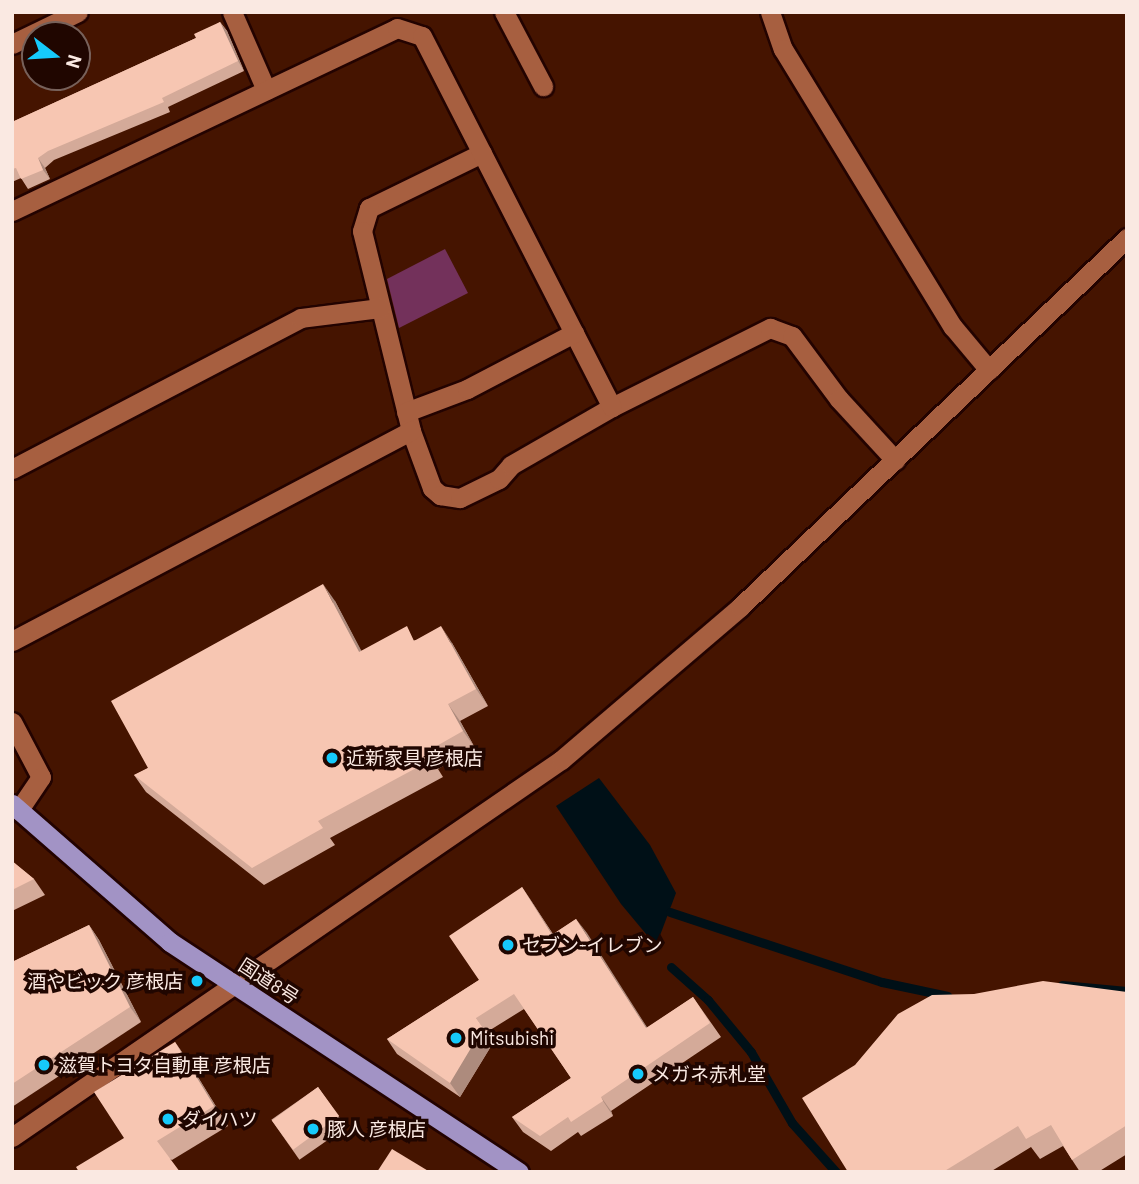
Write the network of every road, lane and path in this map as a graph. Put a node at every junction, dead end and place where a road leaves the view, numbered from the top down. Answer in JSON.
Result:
{"nodes":[{"id":1,"x":78,"y":12,"type":"edge"},
{"id":2,"x":232,"y":12,"type":"edge"},
{"id":3,"x":505,"y":12,"type":"edge"},
{"id":4,"x":770,"y":12,"type":"edge"},
{"id":5,"x":12,"y":44,"type":"edge"},
{"id":6,"x":543,"y":86,"type":"dead end"},
{"id":7,"x":267,"y":90,"type":"junction"},
{"id":8,"x":482,"y":153,"type":"junction"},
{"id":9,"x":12,"y":211,"type":"edge"},
{"id":10,"x":1127,"y":238,"type":"edge"},
{"id":11,"x":380,"y":307,"type":"junction"},
{"id":12,"x":574,"y":334,"type":"junction"},
{"id":13,"x":989,"y":370,"type":"junction"},
{"id":14,"x":612,"y":407,"type":"junction"},
{"id":15,"x":406,"y":412,"type":"junction"},
{"id":16,"x":411,"y":431,"type":"junction"},
{"id":17,"x":895,"y":460,"type":"junction"},
{"id":18,"x":12,"y":469,"type":"edge"},
{"id":19,"x":12,"y":641,"type":"edge"},
{"id":20,"x":12,"y":722,"type":"edge"},
{"id":21,"x":16,"y":807,"type":"edge"},
{"id":22,"x":232,"y":984,"type":"junction"},
{"id":23,"x":12,"y":1137,"type":"edge"},
{"id":24,"x":519,"y":1172,"type":"edge"}],
"edges":[{"from":1,"to":5,"type":"street"},
{"from":2,"to":7,"type":"street"},
{"from":3,"to":6,"type":"street"},
{"from":4,"to":13,"type":"street"},
{"from":7,"to":8,"type":"street"},
{"from":7,"to":9,"type":"street"},
{"from":8,"to":11,"type":"street"},
{"from":8,"to":12,"type":"street"},
{"from":10,"to":13,"type":"street"},
{"from":11,"to":15,"type":"street"},
{"from":11,"to":18,"type":"street"},
{"from":12,"to":14,"type":"street"},
{"from":12,"to":15,"type":"street"},
{"from":13,"to":17,"type":"street"},
{"from":14,"to":16,"type":"street"},
{"from":14,"to":17,"type":"street"},
{"from":15,"to":16,"type":"street"},
{"from":16,"to":19,"type":"street"},
{"from":17,"to":22,"type":"street"},
{"from":20,"to":21,"type":"street"},
{"from":21,"to":22,"type":"highway","name":"国道8号"},
{"from":22,"to":23,"type":"street"},
{"from":22,"to":24,"type":"highway","name":"国道8号"}]}
